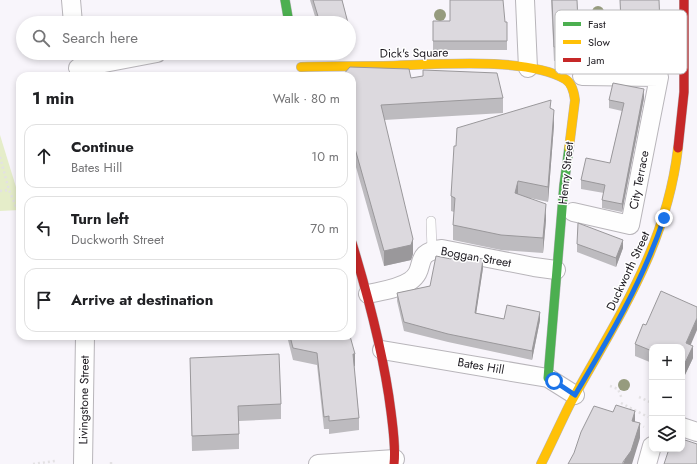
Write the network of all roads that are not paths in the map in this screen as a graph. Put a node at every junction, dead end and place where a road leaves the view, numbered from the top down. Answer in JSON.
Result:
{"nodes":[{"id":1,"x":71,"y":0,"type":"edge"},
{"id":2,"x":285,"y":0,"type":"edge"},
{"id":3,"x":525,"y":0,"type":"edge"},
{"id":4,"x":684,"y":0,"type":"edge"},
{"id":5,"x":684,"y":10,"type":"edge"},
{"id":6,"x":72,"y":16,"type":"edge"},
{"id":7,"x":288,"y":16,"type":"edge"},
{"id":8,"x":114,"y":60,"type":"edge"},
{"id":9,"x":77,"y":66,"type":"edge"},
{"id":10,"x":301,"y":68,"type":"edge"},
{"id":11,"x":528,"y":68,"type":"junction"},
{"id":12,"x":685,"y":74,"type":"edge"},
{"id":13,"x":582,"y":76,"type":"dead end"},
{"id":14,"x":573,"y":212,"type":"dead end"},
{"id":15,"x":431,"y":221,"type":"dead end"},
{"id":16,"x":432,"y":250,"type":"junction"},
{"id":17,"x":356,"y":256,"type":"edge"},
{"id":18,"x":556,"y":270,"type":"junction"},
{"id":19,"x":368,"y":294,"type":"junction"},
{"id":20,"x":85,"y":340,"type":"edge"},
{"id":21,"x":382,"y":350,"type":"junction"},
{"id":22,"x":548,"y":378,"type":"junction"},
{"id":23,"x":575,"y":395,"type":"junction"},
{"id":24,"x":685,"y":428,"type":"edge"},
{"id":25,"x":697,"y":432,"type":"edge"},
{"id":26,"x":650,"y":452,"type":"edge"},
{"id":27,"x":396,"y":462,"type":"edge"},
{"id":28,"x":83,"y":464,"type":"edge"},
{"id":29,"x":318,"y":464,"type":"edge"},
{"id":30,"x":541,"y":464,"type":"edge"},
{"id":31,"x":647,"y":464,"type":"edge"}],
"edges":[{"from":1,"to":6,"type":"street"},
{"from":2,"to":7,"type":"street"},
{"from":3,"to":11,"type":"street"},
{"from":4,"to":5,"type":"street","name":"Duckworth Street"},
{"from":8,"to":9,"type":"street"},
{"from":10,"to":11,"type":"street","name":"Dick's Square"},
{"from":11,"to":18,"type":"street","name":"Henry Street"},
{"from":12,"to":23,"type":"street","name":"Duckworth Street"},
{"from":13,"to":14,"type":"street","name":"City Terrace"},
{"from":15,"to":16,"type":"lane"},
{"from":16,"to":18,"type":"street","name":"Boggan Street"},
{"from":16,"to":19,"type":"street","name":"Boggan Street"},
{"from":17,"to":19,"type":"street"},
{"from":18,"to":22,"type":"street","name":"Henry Street"},
{"from":19,"to":21,"type":"street"},
{"from":20,"to":28,"type":"street","name":"Livingstone Street"},
{"from":21,"to":22,"type":"street","name":"Bates Hill"},
{"from":21,"to":27,"type":"street"},
{"from":22,"to":23,"type":"street","name":"Bates Hill"},
{"from":23,"to":30,"type":"street","name":"Duckworth Street"},
{"from":24,"to":25,"type":"street"},
{"from":26,"to":31,"type":"street"},
{"from":27,"to":29,"type":"street"}]}
